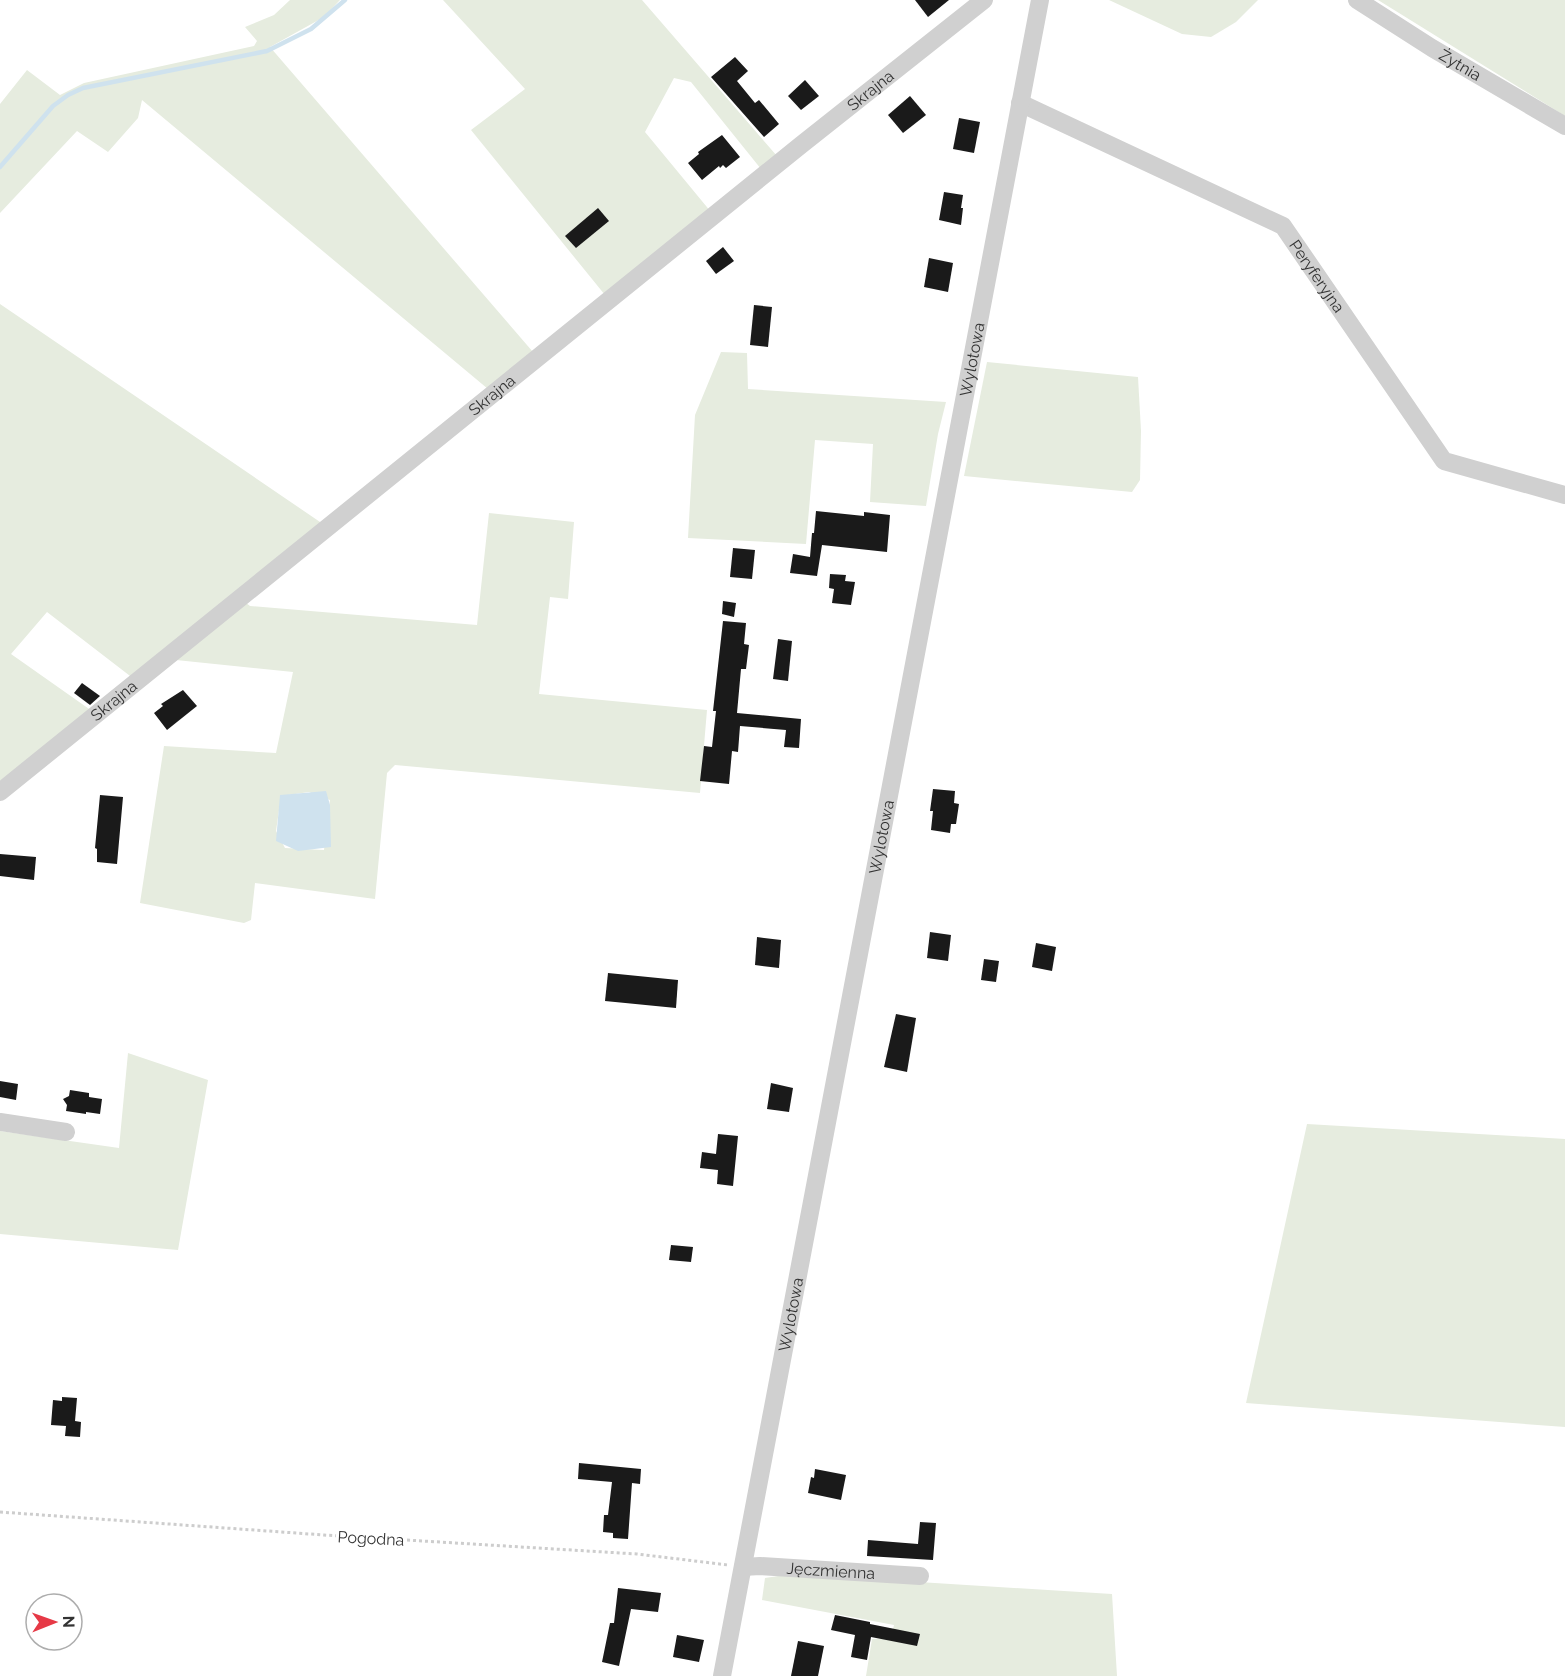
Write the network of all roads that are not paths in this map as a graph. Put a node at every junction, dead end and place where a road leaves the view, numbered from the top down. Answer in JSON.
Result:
{"nodes":[{"id":1,"x":984,"y":0,"type":"edge"},
{"id":2,"x":1040,"y":0,"type":"edge"},
{"id":3,"x":1357,"y":0,"type":"edge"},
{"id":4,"x":1020,"y":103,"type":"junction"},
{"id":5,"x":1565,"y":126,"type":"edge"},
{"id":6,"x":1565,"y":495,"type":"edge"},
{"id":7,"x":0,"y":792,"type":"edge"},
{"id":8,"x":0,"y":1122,"type":"edge"},
{"id":9,"x":66,"y":1132,"type":"dead end"},
{"id":10,"x":742,"y":1567,"type":"junction"},
{"id":11,"x":920,"y":1576,"type":"dead end"},
{"id":12,"x":722,"y":1676,"type":"edge"}],
"edges":[{"from":1,"to":7,"type":"street","name":"Skrajna"},
{"from":2,"to":4,"type":"street","name":"Wylotowa"},
{"from":3,"to":5,"type":"street","name":"Żytnia"},
{"from":4,"to":6,"type":"street","name":"Peryferyjna"},
{"from":4,"to":10,"type":"street","name":"Wylotowa"},
{"from":8,"to":9,"type":"street"},
{"from":10,"to":11,"type":"street","name":"Jęczmienna"},
{"from":10,"to":12,"type":"street","name":"Wylotowa"}]}
